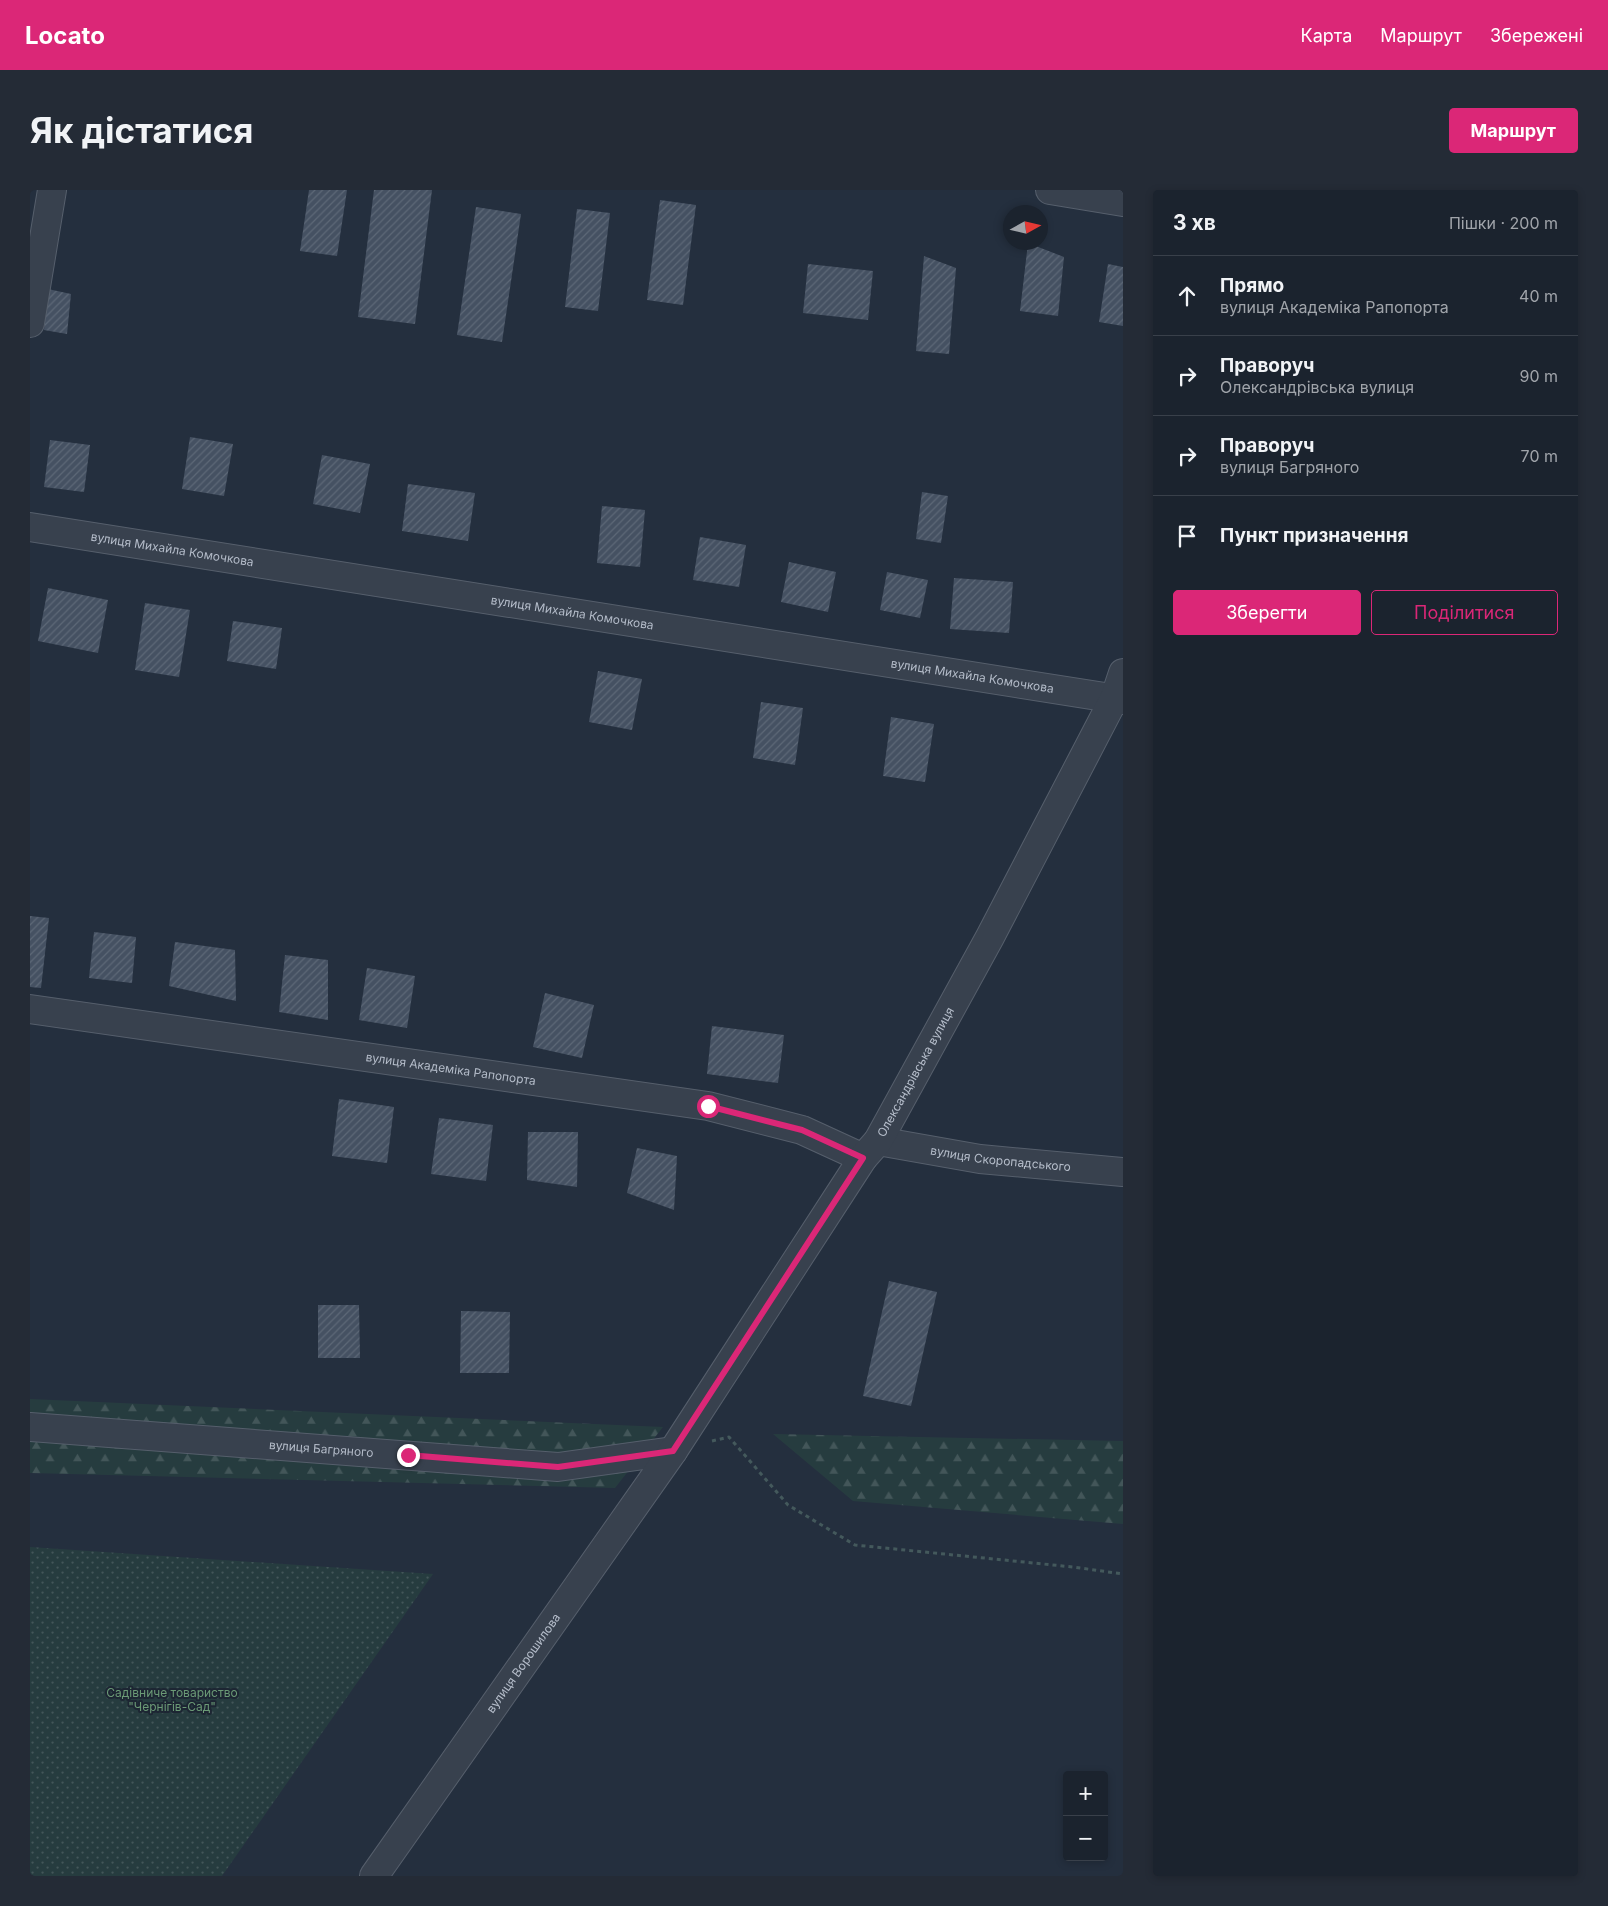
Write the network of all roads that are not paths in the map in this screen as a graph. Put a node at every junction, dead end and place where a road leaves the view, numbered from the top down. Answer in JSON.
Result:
{"nodes":[{"id":1,"x":52,"y":190,"type":"edge"},
{"id":2,"x":1050,"y":190,"type":"edge"},
{"id":3,"x":1123,"y":202,"type":"edge"},
{"id":4,"x":30,"y":323,"type":"edge"},
{"id":5,"x":30,"y":527,"type":"edge"},
{"id":6,"x":1120,"y":690,"type":"edge"},
{"id":7,"x":30,"y":1010,"type":"edge"},
{"id":8,"x":871,"y":1149,"type":"junction"},
{"id":9,"x":1123,"y":1172,"type":"edge"},
{"id":10,"x":30,"y":1427,"type":"edge"},
{"id":11,"x":673,"y":1451,"type":"junction"},
{"id":12,"x":374,"y":1876,"type":"edge"}],
"edges":[{"from":1,"to":4,"type":"street"},
{"from":2,"to":3,"type":"street"},
{"from":5,"to":6,"type":"street","name":"вулиця Михайла Комочкова"},
{"from":6,"to":8,"type":"street","name":"Олександрівська вулиця"},
{"from":7,"to":8,"type":"street","name":"вулиця Академіка Рапопорта"},
{"from":8,"to":9,"type":"street","name":"вулиця Скоропадського"},
{"from":8,"to":11,"type":"street","name":"Олександрівська вулиця"},
{"from":10,"to":11,"type":"street","name":"вулиця Багряного"},
{"from":11,"to":12,"type":"street","name":"вулиця Ворошилова"}]}
